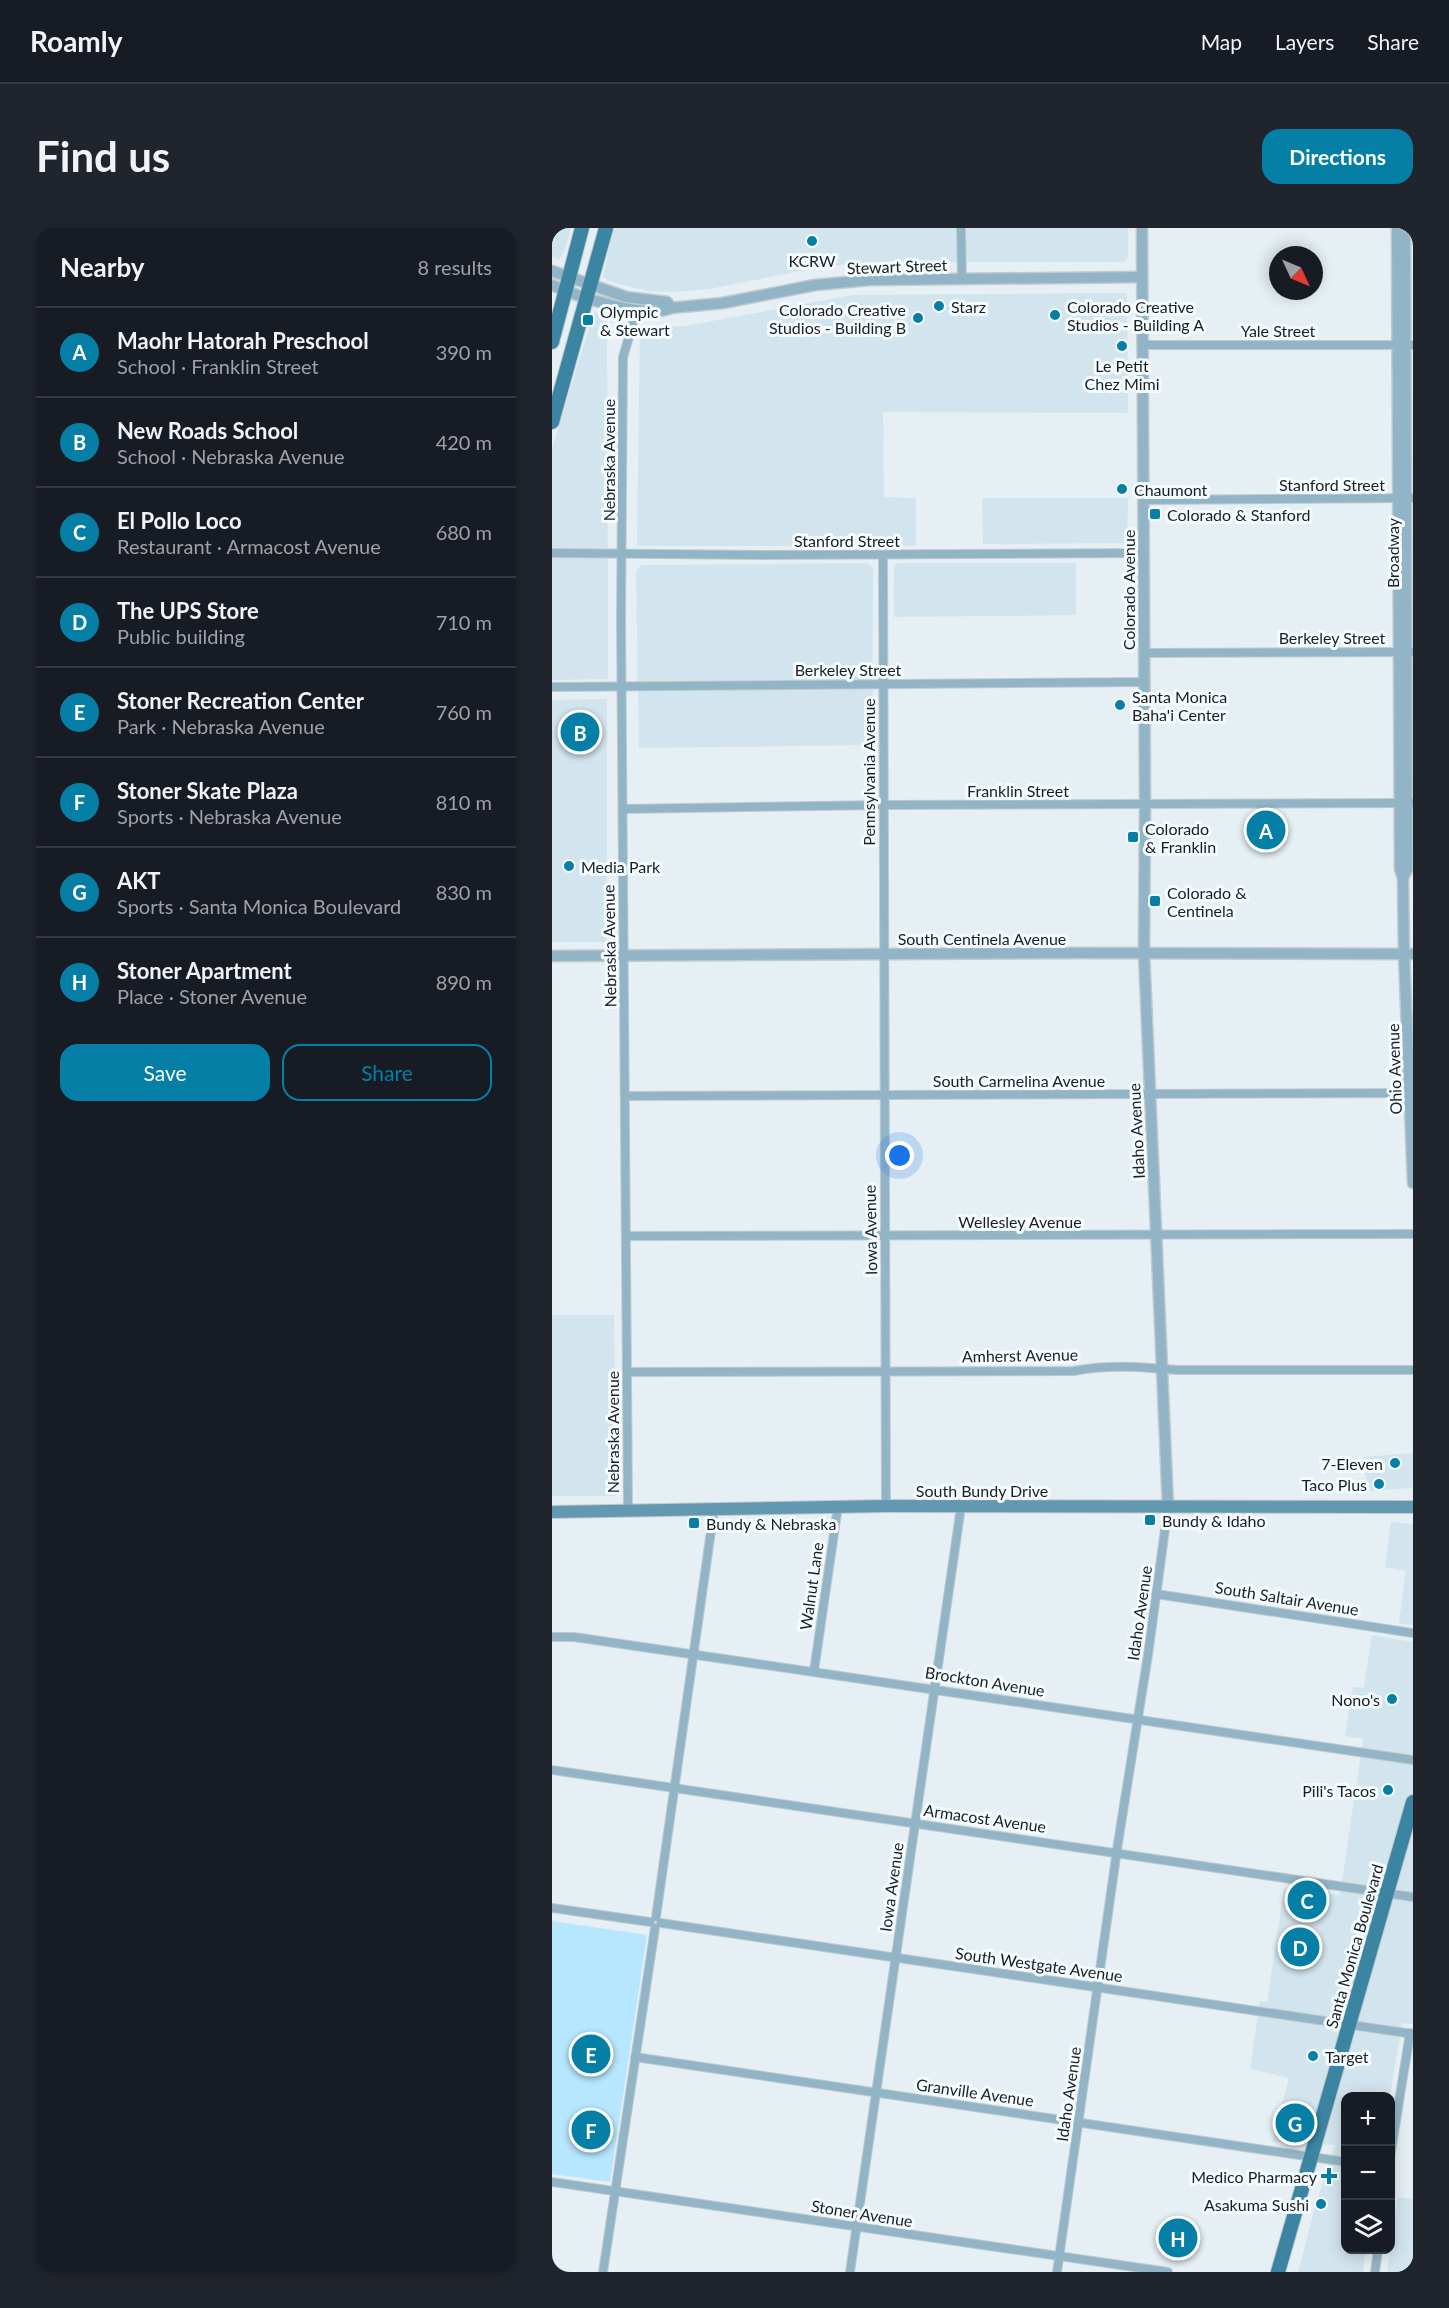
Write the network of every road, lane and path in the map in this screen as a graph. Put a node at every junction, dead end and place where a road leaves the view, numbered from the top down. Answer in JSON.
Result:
{"nodes":[{"id":1,"x":582,"y":228,"type":"edge"},
{"id":2,"x":606,"y":228,"type":"edge"},
{"id":3,"x":962,"y":228,"type":"edge"},
{"id":4,"x":1142,"y":228,"type":"edge"},
{"id":5,"x":1397,"y":228,"type":"edge"},
{"id":6,"x":1406,"y":228,"type":"edge"},
{"id":7,"x":552,"y":271,"type":"edge"},
{"id":8,"x":1142,"y":278,"type":"junction"},
{"id":9,"x":962,"y":279,"type":"junction"},
{"id":10,"x":552,"y":285,"type":"edge"},
{"id":11,"x":568,"y":285,"type":"junction"},
{"id":12,"x":589,"y":292,"type":"junction"},
{"id":13,"x":671,"y":308,"type":"junction"},
{"id":14,"x":638,"y":310,"type":"junction"},
{"id":15,"x":552,"y":342,"type":"edge"},
{"id":16,"x":1142,"y":345,"type":"junction"},
{"id":17,"x":1405,"y":346,"type":"edge"},
{"id":18,"x":552,"y":422,"type":"edge"},
{"id":19,"x":1406,"y":498,"type":"edge"},
{"id":20,"x":1143,"y":500,"type":"junction"},
{"id":21,"x":552,"y":553,"type":"edge"},
{"id":22,"x":1143,"y":553,"type":"junction"},
{"id":23,"x":622,"y":554,"type":"junction"},
{"id":24,"x":883,"y":555,"type":"junction"},
{"id":25,"x":1406,"y":652,"type":"edge"},
{"id":26,"x":1144,"y":653,"type":"junction"},
{"id":27,"x":1144,"y":682,"type":"junction"},
{"id":28,"x":883,"y":684,"type":"junction"},
{"id":29,"x":622,"y":686,"type":"junction"},
{"id":30,"x":552,"y":687,"type":"edge"},
{"id":31,"x":1145,"y":804,"type":"junction"},
{"id":32,"x":1407,"y":804,"type":"edge"},
{"id":33,"x":883,"y":805,"type":"junction"},
{"id":34,"x":624,"y":809,"type":"junction"},
{"id":35,"x":1144,"y":953,"type":"junction"},
{"id":36,"x":884,"y":954,"type":"junction"},
{"id":37,"x":1408,"y":954,"type":"edge"},
{"id":38,"x":552,"y":956,"type":"edge"},
{"id":39,"x":624,"y":956,"type":"junction"},
{"id":40,"x":1411,"y":1093,"type":"edge"},
{"id":41,"x":1150,"y":1094,"type":"junction"},
{"id":42,"x":884,"y":1095,"type":"junction"},
{"id":43,"x":626,"y":1096,"type":"junction"},
{"id":44,"x":1413,"y":1183,"type":"edge"},
{"id":45,"x":1413,"y":1234,"type":"edge"},
{"id":46,"x":626,"y":1236,"type":"junction"},
{"id":47,"x":886,"y":1236,"type":"junction"},
{"id":48,"x":1156,"y":1236,"type":"junction"},
{"id":49,"x":1162,"y":1369,"type":"junction"},
{"id":50,"x":1413,"y":1370,"type":"edge"},
{"id":51,"x":627,"y":1372,"type":"junction"},
{"id":52,"x":885,"y":1372,"type":"junction"},
{"id":53,"x":838,"y":1506,"type":"junction"},
{"id":54,"x":886,"y":1506,"type":"junction"},
{"id":55,"x":961,"y":1507,"type":"junction"},
{"id":56,"x":1168,"y":1507,"type":"junction"},
{"id":57,"x":1413,"y":1507,"type":"edge"},
{"id":58,"x":714,"y":1510,"type":"junction"},
{"id":59,"x":628,"y":1511,"type":"junction"},
{"id":60,"x":552,"y":1512,"type":"edge"},
{"id":61,"x":1156,"y":1594,"type":"junction"},
{"id":62,"x":1413,"y":1633,"type":"edge"},
{"id":63,"x":552,"y":1637,"type":"edge"},
{"id":64,"x":693,"y":1654,"type":"junction"},
{"id":65,"x":814,"y":1671,"type":"junction"},
{"id":66,"x":935,"y":1689,"type":"junction"},
{"id":67,"x":1138,"y":1719,"type":"junction"},
{"id":68,"x":1413,"y":1760,"type":"edge"},
{"id":69,"x":552,"y":1770,"type":"edge"},
{"id":70,"x":673,"y":1788,"type":"junction"},
{"id":71,"x":1413,"y":1802,"type":"edge"},
{"id":72,"x":915,"y":1824,"type":"junction"},
{"id":73,"x":1117,"y":1852,"type":"junction"},
{"id":74,"x":1387,"y":1893,"type":"junction"},
{"id":75,"x":1413,"y":1897,"type":"edge"},
{"id":76,"x":552,"y":1908,"type":"edge"},
{"id":77,"x":655,"y":1922,"type":"junction"},
{"id":78,"x":896,"y":1958,"type":"junction"},
{"id":79,"x":1098,"y":1987,"type":"junction"},
{"id":80,"x":1349,"y":2025,"type":"junction"},
{"id":81,"x":1411,"y":2033,"type":"edge"},
{"id":82,"x":635,"y":2057,"type":"junction"},
{"id":83,"x":876,"y":2092,"type":"junction"},
{"id":84,"x":1079,"y":2122,"type":"junction"},
{"id":85,"x":1392,"y":2146,"type":"edge"},
{"id":86,"x":1311,"y":2157,"type":"junction"},
{"id":87,"x":1341,"y":2161,"type":"edge"},
{"id":88,"x":552,"y":2182,"type":"edge"},
{"id":89,"x":616,"y":2191,"type":"junction"},
{"id":90,"x":857,"y":2228,"type":"junction"},
{"id":91,"x":1377,"y":2254,"type":"edge"},
{"id":92,"x":1059,"y":2256,"type":"junction"},
{"id":93,"x":603,"y":2272,"type":"edge"},
{"id":94,"x":850,"y":2272,"type":"edge"},
{"id":95,"x":1057,"y":2272,"type":"edge"},
{"id":96,"x":1168,"y":2272,"type":"edge"},
{"id":97,"x":1278,"y":2272,"type":"edge"},
{"id":98,"x":1375,"y":2272,"type":"edge"}],
"edges":[{"from":1,"to":11,"type":"main road"},
{"from":2,"to":12,"type":"main road"},
{"from":3,"to":9,"type":"street"},
{"from":4,"to":8,"type":"street","name":"Colorado Avenue"},
{"from":5,"to":17,"type":"street","name":"Broadway"},
{"from":6,"to":17,"type":"street","name":"Broadway"},
{"from":7,"to":11,"type":"street"},
{"from":8,"to":9,"type":"street","name":"Stewart Street"},
{"from":8,"to":16,"type":"street","name":"Colorado Avenue"},
{"from":9,"to":13,"type":"street","name":"Stewart Street"},
{"from":10,"to":11,"type":"street","name":"Stewart Street"},
{"from":11,"to":12,"type":"street","name":"Stewart Street"},
{"from":11,"to":15,"type":"main road"},
{"from":12,"to":13,"type":"street"},
{"from":12,"to":14,"type":"street","name":"Stewart Street"},
{"from":12,"to":18,"type":"main road"},
{"from":13,"to":14,"type":"street","name":"Stewart Street"},
{"from":14,"to":23,"type":"street","name":"Nebraska Avenue"},
{"from":16,"to":17,"type":"street","name":"Yale Street"},
{"from":16,"to":20,"type":"street","name":"Colorado Avenue"},
{"from":17,"to":19,"type":"street","name":"Broadway"},
{"from":19,"to":20,"type":"street","name":"Stanford Street"},
{"from":19,"to":25,"type":"street","name":"Broadway"},
{"from":20,"to":22,"type":"street","name":"Colorado Avenue"},
{"from":21,"to":23,"type":"street","name":"Stanford Street"},
{"from":22,"to":24,"type":"street","name":"Stanford Street"},
{"from":22,"to":26,"type":"street","name":"Colorado Avenue"},
{"from":23,"to":24,"type":"street","name":"Stanford Street"},
{"from":23,"to":29,"type":"street","name":"Nebraska Avenue"},
{"from":24,"to":28,"type":"street","name":"Pennsylvania Avenue"},
{"from":25,"to":26,"type":"street","name":"Berkeley Street"},
{"from":25,"to":32,"type":"street","name":"Broadway"},
{"from":26,"to":27,"type":"street","name":"Colorado Avenue"},
{"from":27,"to":28,"type":"street","name":"Berkeley Street"},
{"from":27,"to":31,"type":"street","name":"Colorado Avenue"},
{"from":28,"to":29,"type":"street","name":"Berkeley Street"},
{"from":28,"to":33,"type":"street","name":"Pennsylvania Avenue"},
{"from":29,"to":30,"type":"street","name":"Berkeley Street"},
{"from":29,"to":34,"type":"street","name":"Nebraska Avenue"},
{"from":31,"to":32,"type":"street","name":"Franklin Street"},
{"from":31,"to":33,"type":"street","name":"Franklin Street"},
{"from":31,"to":35,"type":"street","name":"Colorado Avenue"},
{"from":32,"to":37,"type":"street","name":"Broadway"},
{"from":33,"to":34,"type":"street","name":"Franklin Street"},
{"from":33,"to":36,"type":"street","name":"Pennsylvania Avenue"},
{"from":34,"to":39,"type":"street","name":"Nebraska Avenue"},
{"from":35,"to":36,"type":"street","name":"South Centinela Avenue"},
{"from":35,"to":37,"type":"street","name":"South Centinela Avenue"},
{"from":35,"to":41,"type":"street","name":"Idaho Avenue"},
{"from":36,"to":39,"type":"street","name":"South Centinela Avenue"},
{"from":36,"to":42,"type":"street","name":"Iowa Avenue"},
{"from":37,"to":40,"type":"street","name":"Ohio Avenue"},
{"from":38,"to":39,"type":"street","name":"South Centinela Avenue"},
{"from":39,"to":43,"type":"street","name":"Nebraska Avenue"},
{"from":40,"to":41,"type":"street","name":"South Carmelina Avenue"},
{"from":40,"to":44,"type":"street","name":"Ohio Avenue"},
{"from":41,"to":42,"type":"street","name":"South Carmelina Avenue"},
{"from":41,"to":48,"type":"street","name":"Idaho Avenue"},
{"from":42,"to":43,"type":"street","name":"South Carmelina Avenue"},
{"from":42,"to":47,"type":"street","name":"Iowa Avenue"},
{"from":43,"to":46,"type":"street","name":"Nebraska Avenue"},
{"from":45,"to":48,"type":"street","name":"Wellesley Avenue"},
{"from":46,"to":47,"type":"street","name":"Wellesley Avenue"},
{"from":46,"to":51,"type":"street","name":"Nebraska Avenue"},
{"from":47,"to":48,"type":"street","name":"Wellesley Avenue"},
{"from":47,"to":52,"type":"street","name":"Iowa Avenue"},
{"from":48,"to":49,"type":"street","name":"Idaho Avenue"},
{"from":49,"to":50,"type":"street","name":"Amherst Avenue"},
{"from":49,"to":52,"type":"street","name":"Amherst Avenue"},
{"from":49,"to":56,"type":"street","name":"Idaho Avenue"},
{"from":51,"to":52,"type":"street","name":"Amherst Avenue"},
{"from":51,"to":59,"type":"street","name":"Nebraska Avenue"},
{"from":52,"to":54,"type":"street","name":"Iowa Avenue"},
{"from":53,"to":54,"type":"main road","name":"South Bundy Drive"},
{"from":53,"to":58,"type":"main road","name":"South Bundy Drive"},
{"from":53,"to":65,"type":"street","name":"Walnut Lane"},
{"from":54,"to":55,"type":"main road","name":"South Bundy Drive"},
{"from":55,"to":56,"type":"main road","name":"South Bundy Drive"},
{"from":55,"to":66,"type":"street","name":"Iowa Avenue"},
{"from":56,"to":57,"type":"main road","name":"South Bundy Drive"},
{"from":56,"to":61,"type":"street","name":"Idaho Avenue"},
{"from":58,"to":59,"type":"main road","name":"South Bundy Drive"},
{"from":58,"to":64,"type":"street"},
{"from":59,"to":60,"type":"main road","name":"South Bundy Drive"},
{"from":61,"to":62,"type":"street","name":"South Saltair Avenue"},
{"from":61,"to":67,"type":"street","name":"Idaho Avenue"},
{"from":63,"to":64,"type":"street","name":"Brockton Avenue"},
{"from":64,"to":65,"type":"street","name":"Brockton Avenue"},
{"from":64,"to":70,"type":"street"},
{"from":65,"to":66,"type":"street","name":"Brockton Avenue"},
{"from":66,"to":67,"type":"street","name":"Brockton Avenue"},
{"from":66,"to":72,"type":"street","name":"Iowa Avenue"},
{"from":67,"to":68,"type":"street","name":"Brockton Avenue"},
{"from":67,"to":73,"type":"street","name":"Idaho Avenue"},
{"from":69,"to":70,"type":"street","name":"Armacost Avenue"},
{"from":70,"to":72,"type":"street","name":"Armacost Avenue"},
{"from":70,"to":77,"type":"street"},
{"from":71,"to":74,"type":"main road","name":"Santa Monica Boulevard"},
{"from":72,"to":73,"type":"street","name":"Armacost Avenue"},
{"from":72,"to":78,"type":"street","name":"Iowa Avenue"},
{"from":73,"to":74,"type":"street","name":"Armacost Avenue"},
{"from":73,"to":79,"type":"street","name":"Idaho Avenue"},
{"from":74,"to":75,"type":"street","name":"Armacost Avenue"},
{"from":74,"to":80,"type":"main road","name":"Santa Monica Boulevard"},
{"from":76,"to":77,"type":"street","name":"South Westgate Avenue"},
{"from":77,"to":78,"type":"street","name":"South Westgate Avenue"},
{"from":77,"to":82,"type":"street"},
{"from":78,"to":79,"type":"street","name":"South Westgate Avenue"},
{"from":78,"to":83,"type":"street","name":"Iowa Avenue"},
{"from":79,"to":80,"type":"street","name":"South Westgate Avenue"},
{"from":79,"to":84,"type":"street","name":"Idaho Avenue"},
{"from":80,"to":81,"type":"street","name":"South Westgate Avenue"},
{"from":80,"to":86,"type":"main road","name":"Santa Monica Boulevard"},
{"from":81,"to":85,"type":"street"},
{"from":82,"to":83,"type":"street","name":"Granville Avenue"},
{"from":82,"to":89,"type":"street"},
{"from":83,"to":84,"type":"street","name":"Granville Avenue"},
{"from":83,"to":90,"type":"street","name":"Iowa Avenue"},
{"from":84,"to":86,"type":"street","name":"Granville Avenue"},
{"from":84,"to":92,"type":"street","name":"Idaho Avenue"},
{"from":86,"to":87,"type":"street","name":"Granville Avenue"},
{"from":86,"to":97,"type":"main road","name":"Santa Monica Boulevard"},
{"from":88,"to":89,"type":"street","name":"Stoner Avenue"},
{"from":89,"to":90,"type":"street","name":"Stoner Avenue"},
{"from":89,"to":93,"type":"street"},
{"from":90,"to":92,"type":"street","name":"Stoner Avenue"},
{"from":90,"to":94,"type":"street","name":"Iowa Avenue"},
{"from":91,"to":98,"type":"street"},
{"from":92,"to":95,"type":"street","name":"Idaho Avenue"},
{"from":92,"to":96,"type":"street","name":"Stoner Avenue"}]}
